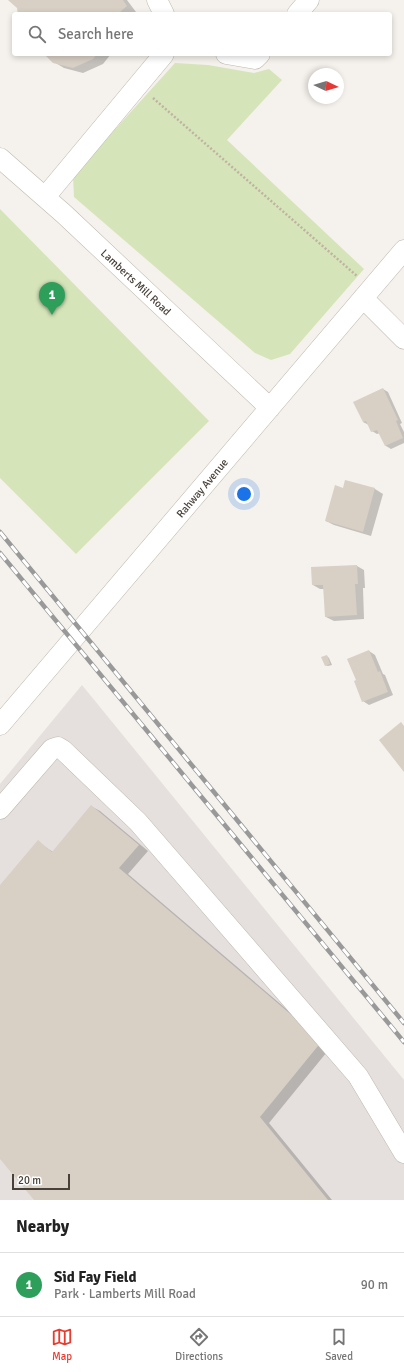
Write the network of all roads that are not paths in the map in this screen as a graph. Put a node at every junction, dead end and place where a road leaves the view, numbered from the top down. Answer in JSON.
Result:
{"nodes":[{"id":1,"x":157,"y":0,"type":"edge"},
{"id":2,"x":309,"y":0,"type":"edge"},
{"id":3,"x":163,"y":12,"type":"edge"},
{"id":4,"x":299,"y":12,"type":"edge"},
{"id":5,"x":162,"y":56,"type":"edge"},
{"id":6,"x":236,"y":56,"type":"edge"},
{"id":7,"x":258,"y":56,"type":"edge"},
{"id":8,"x":0,"y":158,"type":"edge"},
{"id":9,"x":45,"y":197,"type":"junction"},
{"id":10,"x":404,"y":250,"type":"edge"},
{"id":11,"x":367,"y":293,"type":"junction"},
{"id":12,"x":404,"y":339,"type":"edge"},
{"id":13,"x":270,"y":408,"type":"junction"},
{"id":14,"x":0,"y":725,"type":"edge"},
{"id":15,"x":0,"y":809,"type":"edge"},
{"id":16,"x":404,"y":1153,"type":"edge"}],
"edges":[{"from":1,"to":3,"type":"street"},
{"from":2,"to":4,"type":"street"},
{"from":5,"to":9,"type":"street"},
{"from":6,"to":7,"type":"street"},
{"from":8,"to":9,"type":"street","name":"Lamberts Mill Road"},
{"from":9,"to":13,"type":"street","name":"Lamberts Mill Road"},
{"from":10,"to":11,"type":"street","name":"Rahway Avenue"},
{"from":11,"to":12,"type":"street"},
{"from":11,"to":13,"type":"street","name":"Rahway Avenue"},
{"from":13,"to":14,"type":"street","name":"Rahway Avenue"},
{"from":15,"to":16,"type":"street"}]}
